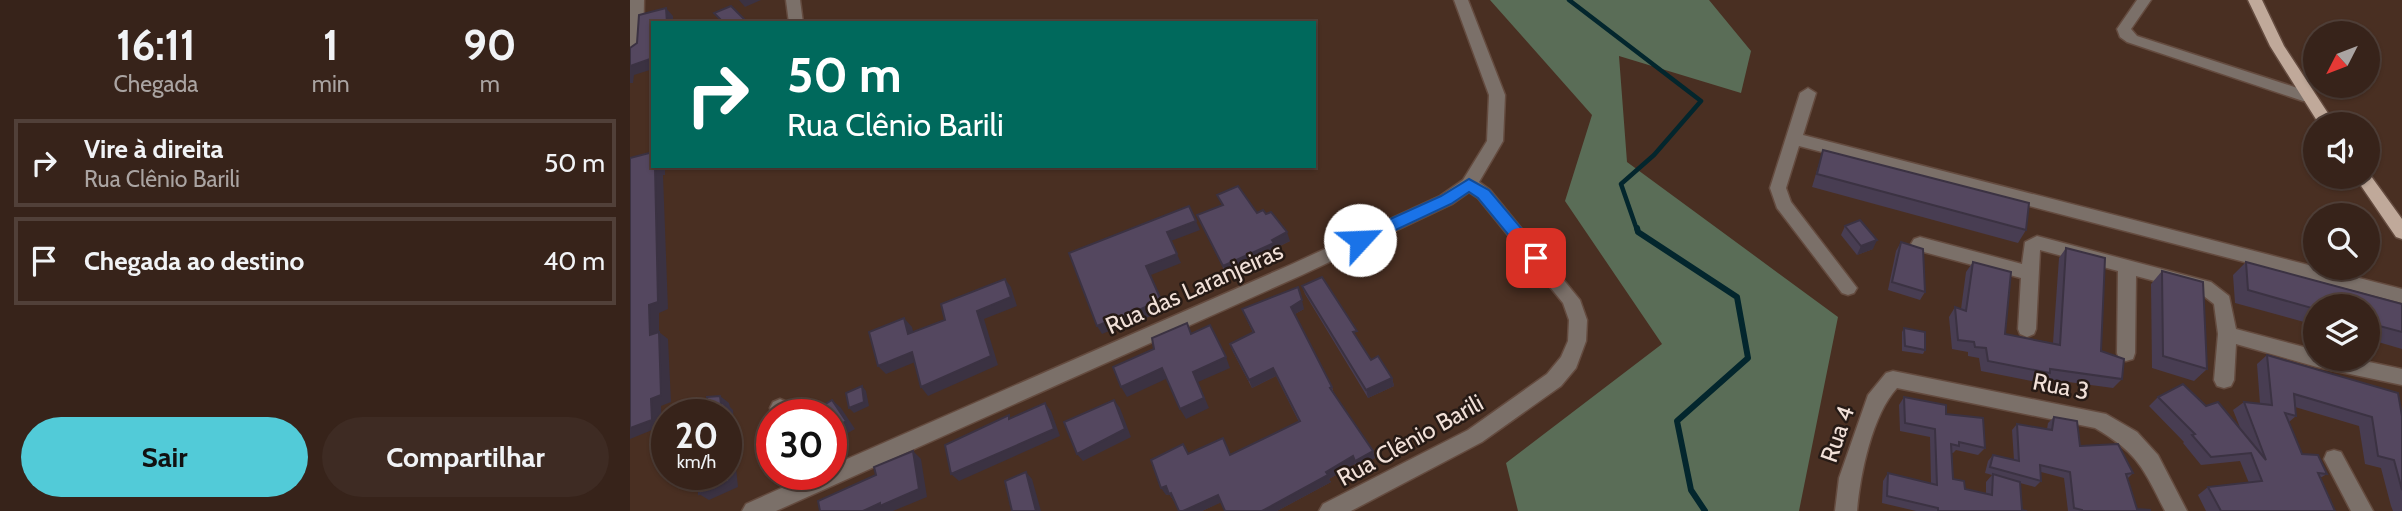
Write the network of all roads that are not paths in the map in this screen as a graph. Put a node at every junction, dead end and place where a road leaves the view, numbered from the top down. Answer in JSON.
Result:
{"nodes":[{"id":1,"x":637,"y":0,"type":"edge"},
{"id":2,"x":793,"y":0,"type":"edge"},
{"id":3,"x":1461,"y":0,"type":"edge"},
{"id":4,"x":2144,"y":0,"type":"edge"},
{"id":5,"x":2255,"y":0,"type":"edge"},
{"id":6,"x":796,"y":21,"type":"edge"},
{"id":7,"x":636,"y":49,"type":"edge"},
{"id":8,"x":2303,"y":89,"type":"edge"},
{"id":9,"x":1808,"y":93,"type":"dead end"},
{"id":10,"x":2303,"y":95,"type":"edge"},
{"id":11,"x":1792,"y":138,"type":"junction"},
{"id":12,"x":1469,"y":184,"type":"junction"},
{"id":13,"x":2372,"y":189,"type":"edge"},
{"id":14,"x":2402,"y":232,"type":"edge"},
{"id":15,"x":1920,"y":244,"type":"dead end"},
{"id":16,"x":2127,"y":267,"type":"junction"},
{"id":17,"x":2030,"y":273,"type":"junction"},
{"id":18,"x":1848,"y":288,"type":"dead end"},
{"id":19,"x":2402,"y":296,"type":"edge"},
{"id":20,"x":2027,"y":329,"type":"dead end"},
{"id":21,"x":2227,"y":334,"type":"junction"},
{"id":22,"x":2126,"y":353,"type":"dead end"},
{"id":23,"x":2303,"y":354,"type":"edge"},
{"id":24,"x":2375,"y":371,"type":"edge"},
{"id":25,"x":2402,"y":377,"type":"edge"},
{"id":26,"x":1893,"y":379,"type":"joint"},
{"id":27,"x":2224,"y":380,"type":"dead end"},
{"id":28,"x":2334,"y":459,"type":"dead end"},
{"id":29,"x":847,"y":462,"type":"edge"},
{"id":30,"x":788,"y":490,"type":"edge"},
{"id":31,"x":753,"y":511,"type":"edge"},
{"id":32,"x":1330,"y":511,"type":"edge"},
{"id":33,"x":1846,"y":511,"type":"edge"},
{"id":34,"x":2176,"y":511,"type":"edge"},
{"id":35,"x":2362,"y":511,"type":"edge"}],
"edges":[{"from":1,"to":7,"type":"street"},
{"from":2,"to":6,"type":"street"},
{"from":3,"to":12,"type":"street","name":"Rua das Laranjeiras"},
{"from":4,"to":10,"type":"street"},
{"from":5,"to":8,"type":"main road"},
{"from":9,"to":11,"type":"street"},
{"from":11,"to":18,"type":"street"},
{"from":11,"to":19,"type":"street"},
{"from":12,"to":29,"type":"street","name":"Rua das Laranjeiras"},
{"from":12,"to":32,"type":"street","name":"Rua Clênio Barili"},
{"from":13,"to":14,"type":"main road"},
{"from":15,"to":17,"type":"street"},
{"from":16,"to":17,"type":"street"},
{"from":16,"to":21,"type":"street"},
{"from":16,"to":22,"type":"street"},
{"from":17,"to":20,"type":"street"},
{"from":21,"to":23,"type":"street"},
{"from":21,"to":27,"type":"street"},
{"from":24,"to":25,"type":"street"},
{"from":26,"to":33,"type":"street","name":"Rua 4"},
{"from":26,"to":34,"type":"street","name":"Rua 3"},
{"from":28,"to":35,"type":"street"},
{"from":30,"to":31,"type":"street","name":"Rua das Laranjeiras"}]}
